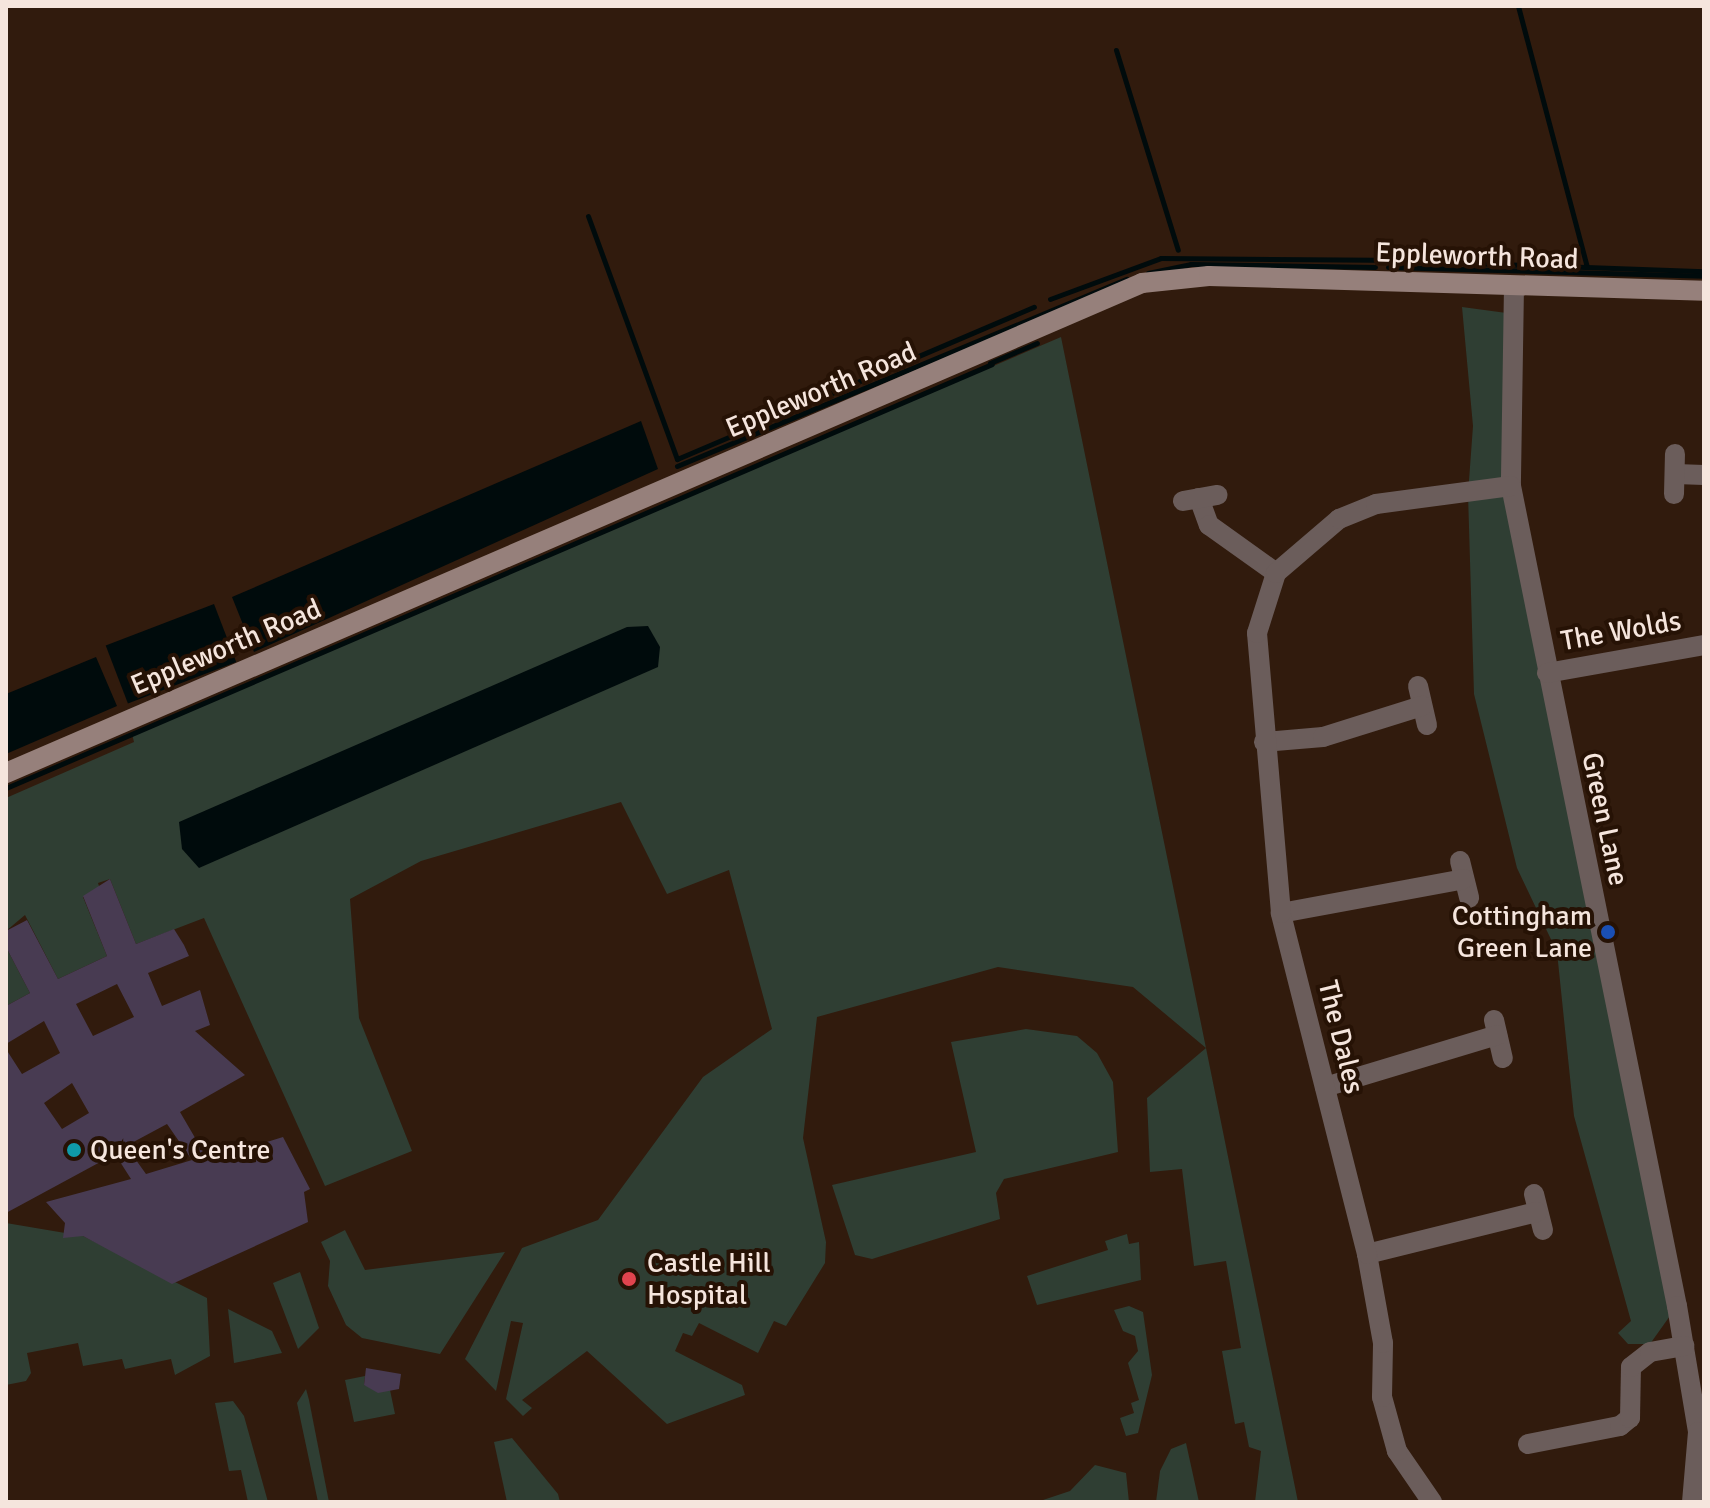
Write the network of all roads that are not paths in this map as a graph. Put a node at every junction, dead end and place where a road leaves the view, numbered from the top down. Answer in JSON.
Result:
{"nodes":[{"id":1,"x":1514,"y":286,"type":"junction"},
{"id":2,"x":1704,"y":291,"type":"edge"},
{"id":3,"x":1675,"y":474,"type":"dead end"},
{"id":4,"x":1704,"y":475,"type":"edge"},
{"id":5,"x":1511,"y":486,"type":"junction"},
{"id":6,"x":1200,"y":498,"type":"dead end"},
{"id":7,"x":1276,"y":573,"type":"junction"},
{"id":8,"x":1704,"y":645,"type":"edge"},
{"id":9,"x":1547,"y":673,"type":"junction"},
{"id":10,"x":1422,"y":706,"type":"dead end"},
{"id":11,"x":1264,"y":742,"type":"junction"},
{"id":12,"x":6,"y":773,"type":"edge"},
{"id":13,"x":1465,"y":879,"type":"dead end"},
{"id":14,"x":1281,"y":913,"type":"junction"},
{"id":15,"x":1503,"y":1058,"type":"dead end"},
{"id":16,"x":1325,"y":1087,"type":"junction"},
{"id":17,"x":1538,"y":1212,"type":"dead end"},
{"id":18,"x":1367,"y":1254,"type":"junction"},
{"id":19,"x":1684,"y":1346,"type":"junction"},
{"id":20,"x":1701,"y":1432,"type":"edge"},
{"id":21,"x":1528,"y":1444,"type":"dead end"},
{"id":22,"x":1432,"y":1502,"type":"edge"},
{"id":23,"x":1692,"y":1502,"type":"edge"}],
"edges":[{"from":1,"to":2,"type":"street","name":"Eppleworth Road"},
{"from":1,"to":5,"type":"street","name":"Green Lane"},
{"from":1,"to":12,"type":"street","name":"Eppleworth Road"},
{"from":3,"to":4,"type":"street"},
{"from":5,"to":7,"type":"street"},
{"from":5,"to":9,"type":"street","name":"Green Lane"},
{"from":6,"to":7,"type":"street"},
{"from":7,"to":11,"type":"street","name":"The Dales"},
{"from":8,"to":9,"type":"street","name":"The Wolds"},
{"from":9,"to":19,"type":"street","name":"Green Lane"},
{"from":10,"to":11,"type":"street"},
{"from":11,"to":14,"type":"street","name":"The Dales"},
{"from":13,"to":14,"type":"street"},
{"from":14,"to":16,"type":"street","name":"The Dales"},
{"from":15,"to":16,"type":"street"},
{"from":16,"to":18,"type":"street","name":"The Dales"},
{"from":17,"to":18,"type":"street"},
{"from":18,"to":22,"type":"street","name":"The Dales"},
{"from":19,"to":20,"type":"street","name":"Green Lane"},
{"from":19,"to":21,"type":"street"},
{"from":20,"to":23,"type":"street","name":"Green Lane"}]}
